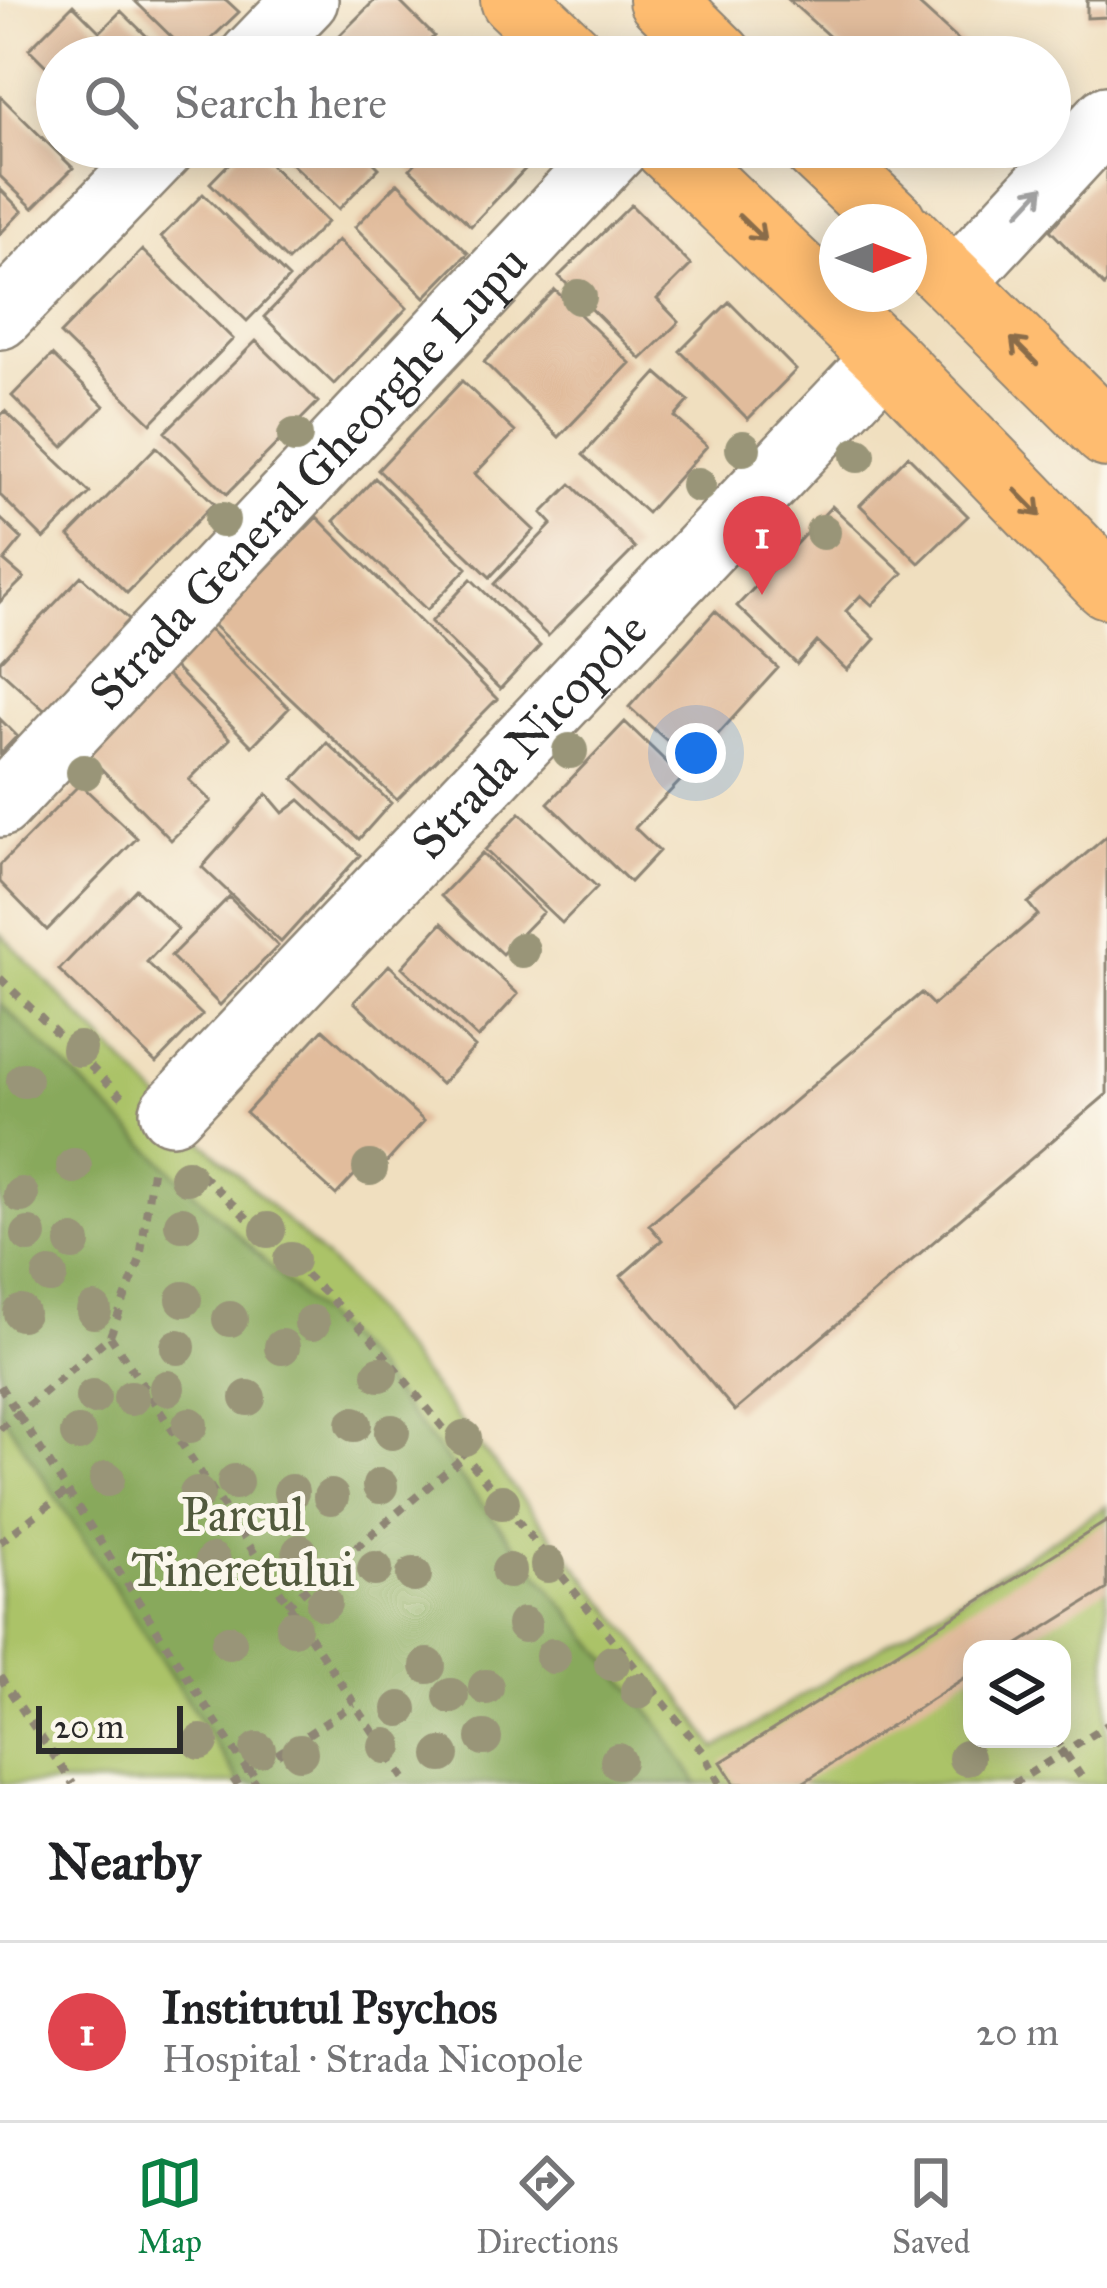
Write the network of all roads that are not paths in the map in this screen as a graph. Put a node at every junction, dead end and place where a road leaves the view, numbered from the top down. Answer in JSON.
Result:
{"nodes":[{"id":1,"x":306,"y":0,"type":"edge"},
{"id":2,"x":514,"y":0,"type":"edge"},
{"id":3,"x":662,"y":0,"type":"edge"},
{"id":4,"x":271,"y":36,"type":"edge"},
{"id":5,"x":552,"y":36,"type":"edge"},
{"id":6,"x":699,"y":36,"type":"edge"},
{"id":7,"x":1107,"y":118,"type":"edge"},
{"id":8,"x":1071,"y":147,"type":"edge"},
{"id":9,"x":144,"y":168,"type":"edge"},
{"id":10,"x":596,"y":168,"type":"edge"},
{"id":11,"x":689,"y":168,"type":"edge"},
{"id":12,"x":836,"y":168,"type":"edge"},
{"id":13,"x":1045,"y":168,"type":"edge"},
{"id":14,"x":873,"y":204,"type":"edge"},
{"id":15,"x":932,"y":260,"type":"edge"},
{"id":16,"x":0,"y":317,"type":"edge"},
{"id":17,"x":886,"y":357,"type":"junction"},
{"id":18,"x":1107,"y":434,"type":"edge"},
{"id":19,"x":1107,"y":585,"type":"edge"},
{"id":20,"x":0,"y":805,"type":"edge"},
{"id":21,"x":156,"y":1127,"type":"road end"}],
"edges":[{"from":1,"to":4,"type":"street"},
{"from":2,"to":5,"type":"main road"},
{"from":3,"to":6,"type":"main road"},
{"from":8,"to":7,"type":"street","one_way":true},
{"from":9,"to":16,"type":"street"},
{"from":10,"to":20,"type":"street","name":"Strada General Gheorghe Lupu"},
{"from":11,"to":17,"type":"main road","one_way":true},
{"from":12,"to":14,"type":"main road"},
{"from":15,"to":13,"type":"street","one_way":true},
{"from":18,"to":15,"type":"main road","one_way":true},
{"from":17,"to":19,"type":"main road","one_way":true},
{"from":17,"to":21,"type":"street","name":"Strada Nicopole"}]}
